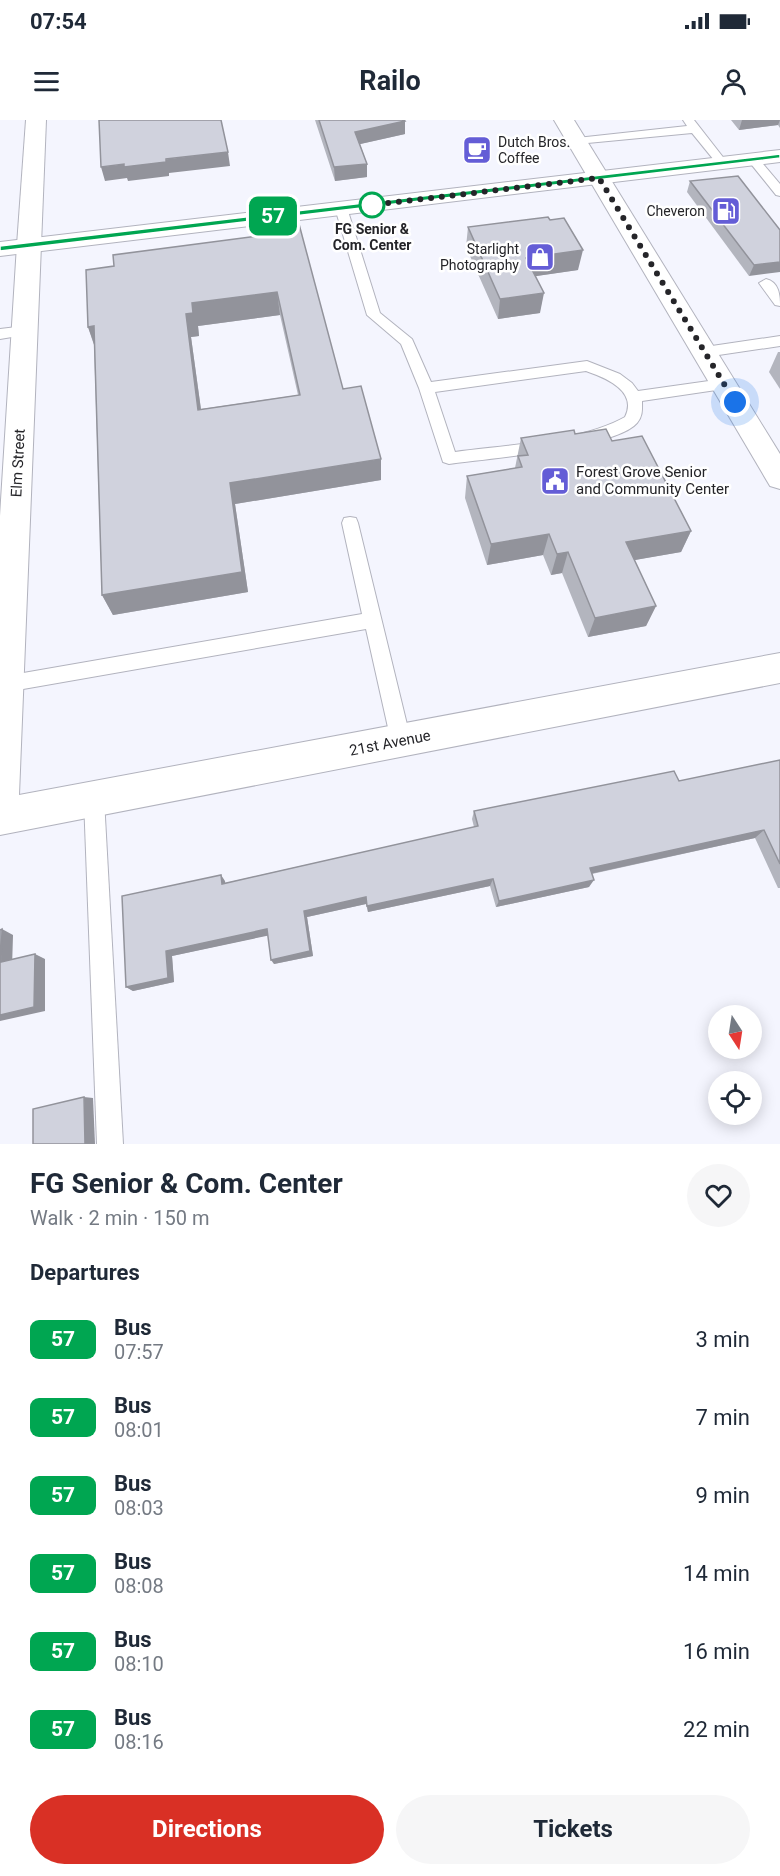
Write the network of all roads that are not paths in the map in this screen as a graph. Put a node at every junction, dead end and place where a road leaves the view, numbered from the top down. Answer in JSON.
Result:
{"nodes":[{"id":1,"x":36,"y":120,"type":"edge"},
{"id":2,"x":564,"y":120,"type":"edge"},
{"id":3,"x":692,"y":124,"type":"edge"},
{"id":4,"x":577,"y":141,"type":"junction"},
{"id":5,"x":780,"y":156,"type":"edge"},
{"id":6,"x":753,"y":159,"type":"junction"},
{"id":7,"x":722,"y":163,"type":"junction"},
{"id":8,"x":599,"y":178,"type":"junction"},
{"id":9,"x":780,"y":192,"type":"edge"},
{"id":10,"x":341,"y":208,"type":"junction"},
{"id":11,"x":14,"y":247,"type":"edge"},
{"id":12,"x":766,"y":283,"type":"dead end"},
{"id":13,"x":780,"y":302,"type":"edge"},
{"id":14,"x":12,"y":332,"type":"edge"},
{"id":15,"x":780,"y":341,"type":"edge"},
{"id":16,"x":705,"y":352,"type":"junction"},
{"id":17,"x":723,"y":384,"type":"junction"},
{"id":18,"x":426,"y":388,"type":"junction"},
{"id":19,"x":633,"y":397,"type":"junction"},
{"id":20,"x":780,"y":478,"type":"edge"},
{"id":21,"x":350,"y":523,"type":"dead end"},
{"id":22,"x":5,"y":603,"type":"edge"},
{"id":23,"x":373,"y":620,"type":"junction"},
{"id":24,"x":780,"y":668,"type":"edge"},
{"id":25,"x":6,"y":684,"type":"junction"},
{"id":26,"x":401,"y":741,"type":"junction"},
{"id":27,"x":94,"y":799,"type":"junction"},
{"id":28,"x":0,"y":807,"type":"edge"},
{"id":29,"x":0,"y":817,"type":"edge"},
{"id":30,"x":110,"y":1144,"type":"edge"}],
"edges":[{"from":1,"to":11,"type":"street","name":"Elm Street"},
{"from":2,"to":4,"type":"street"},
{"from":3,"to":4,"type":"lane"},
{"from":3,"to":7,"type":"lane"},
{"from":4,"to":8,"type":"street"},
{"from":5,"to":6,"type":"street"},
{"from":6,"to":7,"type":"street"},
{"from":6,"to":9,"type":"lane"},
{"from":7,"to":8,"type":"street"},
{"from":8,"to":10,"type":"street"},
{"from":8,"to":16,"type":"street"},
{"from":10,"to":11,"type":"street"},
{"from":10,"to":18,"type":"lane"},
{"from":11,"to":14,"type":"street","name":"Elm Street"},
{"from":12,"to":13,"type":"lane"},
{"from":14,"to":22,"type":"street","name":"Elm Street"},
{"from":15,"to":16,"type":"lane"},
{"from":16,"to":17,"type":"street"},
{"from":17,"to":19,"type":"lane"},
{"from":17,"to":20,"type":"street"},
{"from":18,"to":19,"type":"lane"},
{"from":18,"to":19,"type":"lane"},
{"from":21,"to":23,"type":"lane"},
{"from":22,"to":25,"type":"street","name":"Elm Street"},
{"from":23,"to":25,"type":"lane"},
{"from":23,"to":26,"type":"lane"},
{"from":24,"to":26,"type":"street","name":"21st Avenue"},
{"from":25,"to":28,"type":"street","name":"Elm Street"},
{"from":26,"to":27,"type":"street","name":"21st Avenue"},
{"from":27,"to":29,"type":"street","name":"21st Avenue"},
{"from":27,"to":30,"type":"lane"}]}
